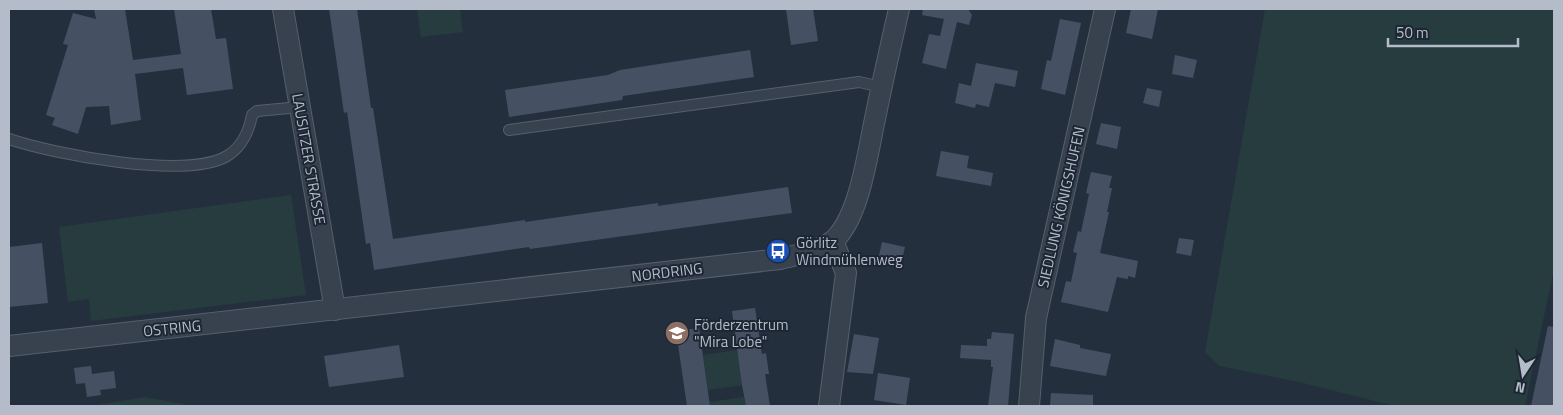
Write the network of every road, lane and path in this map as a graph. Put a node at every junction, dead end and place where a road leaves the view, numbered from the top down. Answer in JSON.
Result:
{"nodes":[{"id":1,"x":283,"y":9,"type":"edge"},
{"id":2,"x":899,"y":9,"type":"edge"},
{"id":3,"x":1105,"y":9,"type":"edge"},
{"id":4,"x":882,"y":87,"type":"junction"},
{"id":5,"x":300,"y":107,"type":"junction"},
{"id":6,"x":510,"y":130,"type":"dead end"},
{"id":7,"x":9,"y":139,"type":"edge"},
{"id":8,"x":833,"y":241,"type":"junction"},
{"id":9,"x":335,"y":310,"type":"junction"},
{"id":10,"x":9,"y":346,"type":"edge"},
{"id":11,"x":829,"y":406,"type":"edge"},
{"id":12,"x":1029,"y":406,"type":"edge"}],
"edges":[{"from":1,"to":5,"type":"street","name":"LAUSITZER STRASSE"},
{"from":2,"to":4,"type":"street"},
{"from":3,"to":12,"type":"street","name":"SIEDLUNG KÖNIGSHUFEN"},
{"from":4,"to":6,"type":"lane"},
{"from":4,"to":8,"type":"street"},
{"from":5,"to":7,"type":"lane"},
{"from":5,"to":9,"type":"street","name":"LAUSITZER STRASSE"},
{"from":8,"to":9,"type":"street","name":"NORDRING"},
{"from":8,"to":11,"type":"street"},
{"from":9,"to":10,"type":"street","name":"OSTRING"}]}
